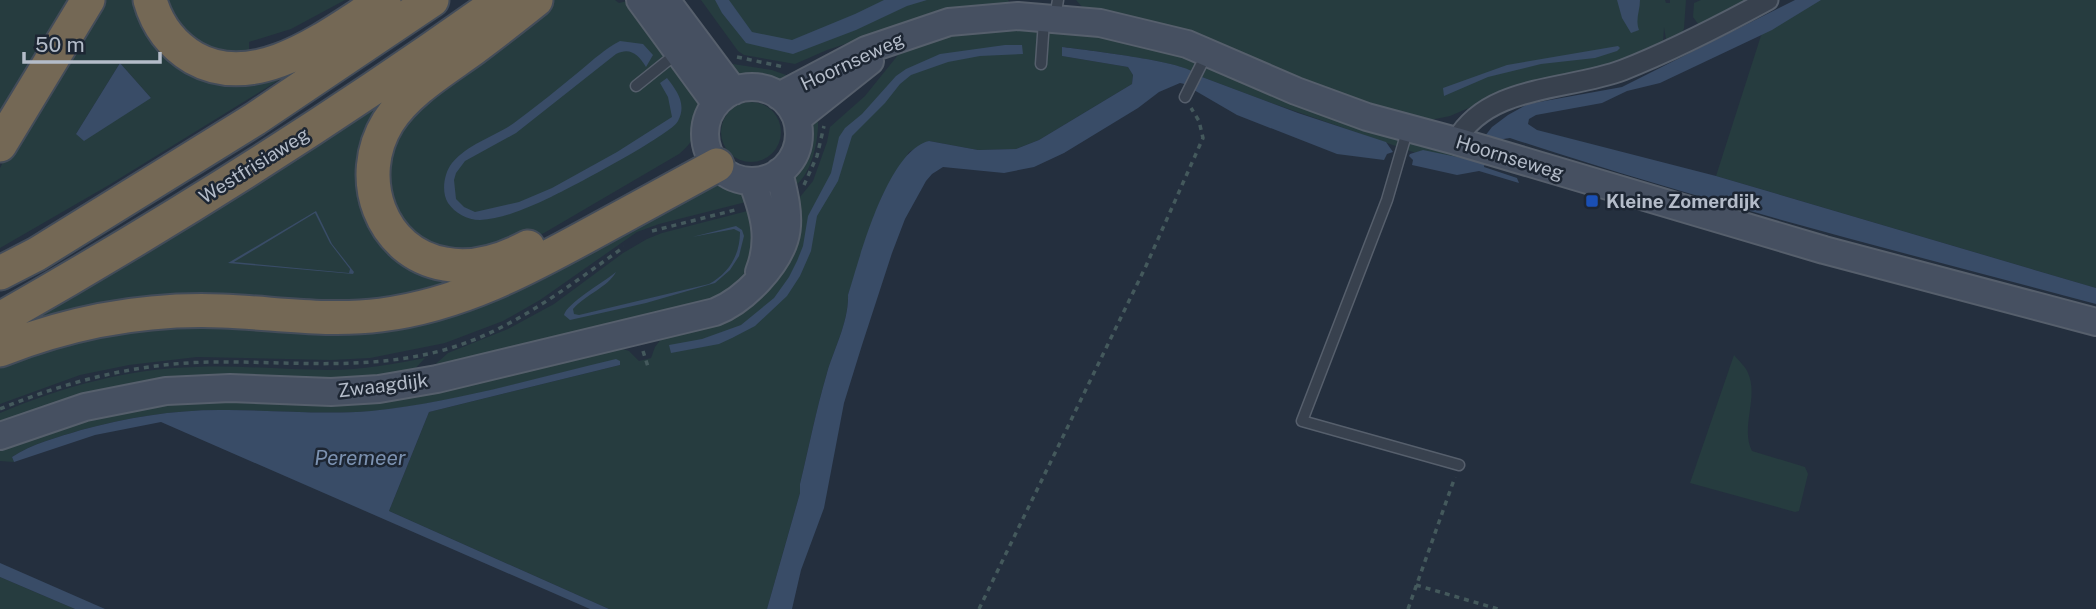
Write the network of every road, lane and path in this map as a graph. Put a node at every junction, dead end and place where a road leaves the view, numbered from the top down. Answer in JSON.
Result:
{"nodes":[{"id":1,"x":88,"y":0,"type":"edge"},
{"id":2,"x":150,"y":0,"type":"edge"},
{"id":3,"x":384,"y":0,"type":"edge"},
{"id":4,"x":432,"y":0,"type":"edge"},
{"id":5,"x":501,"y":0,"type":"edge"},
{"id":6,"x":536,"y":0,"type":"edge"},
{"id":7,"x":640,"y":0,"type":"edge"},
{"id":8,"x":666,"y":0,"type":"edge"},
{"id":9,"x":1768,"y":0,"type":"edge"},
{"id":10,"x":1052,"y":12,"type":"edge"},
{"id":11,"x":925,"y":28,"type":"junction"},
{"id":12,"x":678,"y":52,"type":"junction"},
{"id":13,"x":732,"y":52,"type":"dead end"},
{"id":14,"x":1203,"y":62,"type":"junction"},
{"id":15,"x":1041,"y":64,"type":"dead end"},
{"id":16,"x":802,"y":83,"type":"junction"},
{"id":17,"x":636,"y":86,"type":"dead end"},
{"id":18,"x":779,"y":96,"type":"junction"},
{"id":19,"x":1185,"y":97,"type":"joint"},
{"id":20,"x":725,"y":98,"type":"junction"},
{"id":21,"x":797,"y":119,"type":"junction"},
{"id":22,"x":1408,"y":128,"type":"junction"},
{"id":23,"x":0,"y":145,"type":"edge"},
{"id":24,"x":1474,"y":146,"type":"junction"},
{"id":25,"x":712,"y":156,"type":"junction"},
{"id":26,"x":779,"y":172,"type":"junction"},
{"id":27,"x":752,"y":181,"type":"junction"},
{"id":28,"x":0,"y":273,"type":"edge"},
{"id":29,"x":755,"y":284,"type":"junction"},
{"id":30,"x":0,"y":319,"type":"edge"},
{"id":31,"x":2096,"y":322,"type":"edge"},
{"id":32,"x":0,"y":350,"type":"edge"},
{"id":33,"x":0,"y":436,"type":"edge"},
{"id":34,"x":1459,"y":466,"type":"joint"},
{"id":35,"x":1416,"y":585,"type":"junction"},
{"id":36,"x":979,"y":609,"type":"edge"},
{"id":37,"x":1408,"y":609,"type":"edge"},
{"id":38,"x":1498,"y":609,"type":"edge"}],
"edges":[{"from":1,"to":23,"type":"highway"},
{"from":2,"to":3,"type":"highway"},
{"from":4,"to":28,"type":"highway","name":"Westfrisiaweg"},
{"from":5,"to":30,"type":"highway","name":"Westfrisiaweg"},
{"from":6,"to":25,"type":"highway"},
{"from":7,"to":12,"type":"street"},
{"from":8,"to":20,"type":"street"},
{"from":9,"to":24,"type":"street"},
{"from":10,"to":11,"type":"street","name":"Hoornseweg"},
{"from":10,"to":14,"type":"street","name":"Hoornseweg"},
{"from":10,"to":15,"type":"lane"},
{"from":11,"to":16,"type":"street","name":"Hoornseweg"},
{"from":11,"to":21,"type":"street","name":"Hoornseweg"},
{"from":12,"to":17,"type":"lane"},
{"from":12,"to":20,"type":"street"},
{"from":13,"to":16,"type":"path"},
{"from":14,"to":19,"type":"lane"},
{"from":14,"to":22,"type":"street","name":"Hoornseweg"},
{"from":16,"to":18,"type":"street","name":"Hoornseweg"},
{"from":18,"to":20,"type":"street"},
{"from":18,"to":21,"type":"street"},
{"from":19,"to":36,"type":"path"},
{"from":20,"to":25,"type":"street"},
{"from":21,"to":26,"type":"street"},
{"from":22,"to":24,"type":"street","name":"Hoornseweg"},
{"from":22,"to":34,"type":"lane"},
{"from":24,"to":31,"type":"street","name":"Hoornseweg"},
{"from":25,"to":27,"type":"street"},
{"from":25,"to":32,"type":"highway"},
{"from":26,"to":27,"type":"street"},
{"from":26,"to":29,"type":"street","name":"Zwaagdijk"},
{"from":27,"to":29,"type":"street"},
{"from":29,"to":33,"type":"street","name":"Zwaagdijk"},
{"from":34,"to":35,"type":"path"},
{"from":35,"to":37,"type":"path"},
{"from":35,"to":38,"type":"path"}]}
